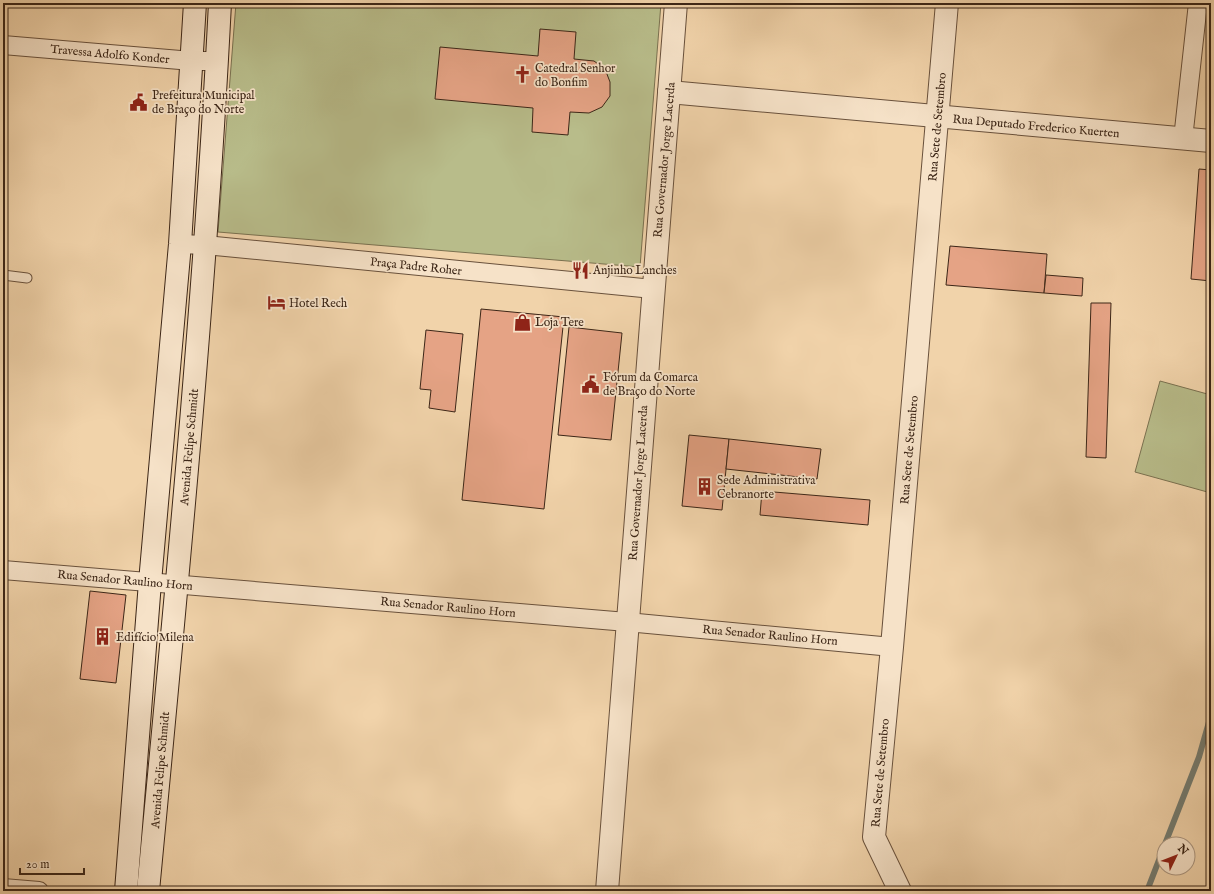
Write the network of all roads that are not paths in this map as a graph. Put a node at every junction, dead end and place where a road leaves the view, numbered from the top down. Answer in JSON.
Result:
{"nodes":[{"id":1,"x":195,"y":3,"type":"edge"},
{"id":2,"x":220,"y":3,"type":"edge"},
{"id":3,"x":676,"y":3,"type":"edge"},
{"id":4,"x":948,"y":3,"type":"edge"},
{"id":5,"x":1198,"y":3,"type":"edge"},
{"id":6,"x":3,"y":45,"type":"edge"},
{"id":7,"x":192,"y":61,"type":"junction"},
{"id":8,"x":217,"y":62,"type":"junction"},
{"id":9,"x":669,"y":92,"type":"junction"},
{"id":10,"x":938,"y":117,"type":"junction"},
{"id":11,"x":1183,"y":139,"type":"junction"},
{"id":12,"x":1211,"y":141,"type":"edge"},
{"id":13,"x":180,"y":244,"type":"junction"},
{"id":14,"x":205,"y":245,"type":"junction"},
{"id":15,"x":3,"y":275,"type":"edge"},
{"id":16,"x":27,"y":278,"type":"dead end"},
{"id":17,"x":653,"y":290,"type":"junction"},
{"id":18,"x":169,"y":368,"type":"junction"},
{"id":19,"x":195,"y":371,"type":"junction"},
{"id":20,"x":3,"y":570,"type":"edge"},
{"id":21,"x":150,"y":582,"type":"junction"},
{"id":22,"x":178,"y":584,"type":"junction"},
{"id":23,"x":627,"y":622,"type":"junction"},
{"id":24,"x":892,"y":647,"type":"junction"},
{"id":25,"x":3,"y":888,"type":"edge"},
{"id":26,"x":39,"y":891,"type":"edge"},
{"id":27,"x":126,"y":891,"type":"edge"},
{"id":28,"x":148,"y":891,"type":"edge"},
{"id":29,"x":606,"y":891,"type":"edge"},
{"id":30,"x":900,"y":891,"type":"edge"}],
"edges":[{"from":1,"to":7,"type":"street","name":"Avenida Felipe Schmidt"},
{"from":2,"to":8,"type":"street","name":"Avenida Felipe Schmidt"},
{"from":3,"to":9,"type":"street","name":"Rua Governador Jorge Lacerda"},
{"from":4,"to":10,"type":"street","name":"Rua Sete de Setembro"},
{"from":5,"to":11,"type":"street"},
{"from":6,"to":7,"type":"street","name":"Travessa Adolfo Konder"},
{"from":7,"to":8,"type":"street","name":"Travessa Adolfo Konder"},
{"from":7,"to":13,"type":"street","name":"Avenida Felipe Schmidt"},
{"from":8,"to":14,"type":"street","name":"Avenida Felipe Schmidt"},
{"from":9,"to":10,"type":"street","name":"Rua Deputado Frederico Kuerten"},
{"from":9,"to":17,"type":"street","name":"Rua Governador Jorge Lacerda"},
{"from":10,"to":11,"type":"street","name":"Rua Deputado Frederico Kuerten"},
{"from":10,"to":24,"type":"street","name":"Rua Sete de Setembro"},
{"from":11,"to":12,"type":"street","name":"Rua Deputado Frederico Kuerten"},
{"from":13,"to":14,"type":"street","name":"Praça Padre Roher"},
{"from":13,"to":18,"type":"street","name":"Avenida Felipe Schmidt"},
{"from":14,"to":17,"type":"street","name":"Praça Padre Roher"},
{"from":14,"to":19,"type":"street","name":"Avenida Felipe Schmidt"},
{"from":15,"to":16,"type":"lane"},
{"from":17,"to":23,"type":"street","name":"Rua Governador Jorge Lacerda"},
{"from":18,"to":19,"type":"street"},
{"from":18,"to":21,"type":"street","name":"Avenida Felipe Schmidt"},
{"from":19,"to":22,"type":"street","name":"Avenida Felipe Schmidt"},
{"from":20,"to":21,"type":"street","name":"Rua Senador Raulino Horn"},
{"from":21,"to":22,"type":"street","name":"Rua Senador Raulino Horn"},
{"from":21,"to":27,"type":"street","name":"Avenida Felipe Schmidt"},
{"from":22,"to":23,"type":"street","name":"Rua Senador Raulino Horn"},
{"from":22,"to":28,"type":"street","name":"Avenida Felipe Schmidt"},
{"from":23,"to":24,"type":"street","name":"Rua Senador Raulino Horn"},
{"from":23,"to":29,"type":"street","name":"Rua Governador Jorge Lacerda"},
{"from":24,"to":30,"type":"street","name":"Rua Sete de Setembro"},
{"from":25,"to":26,"type":"street"}]}
